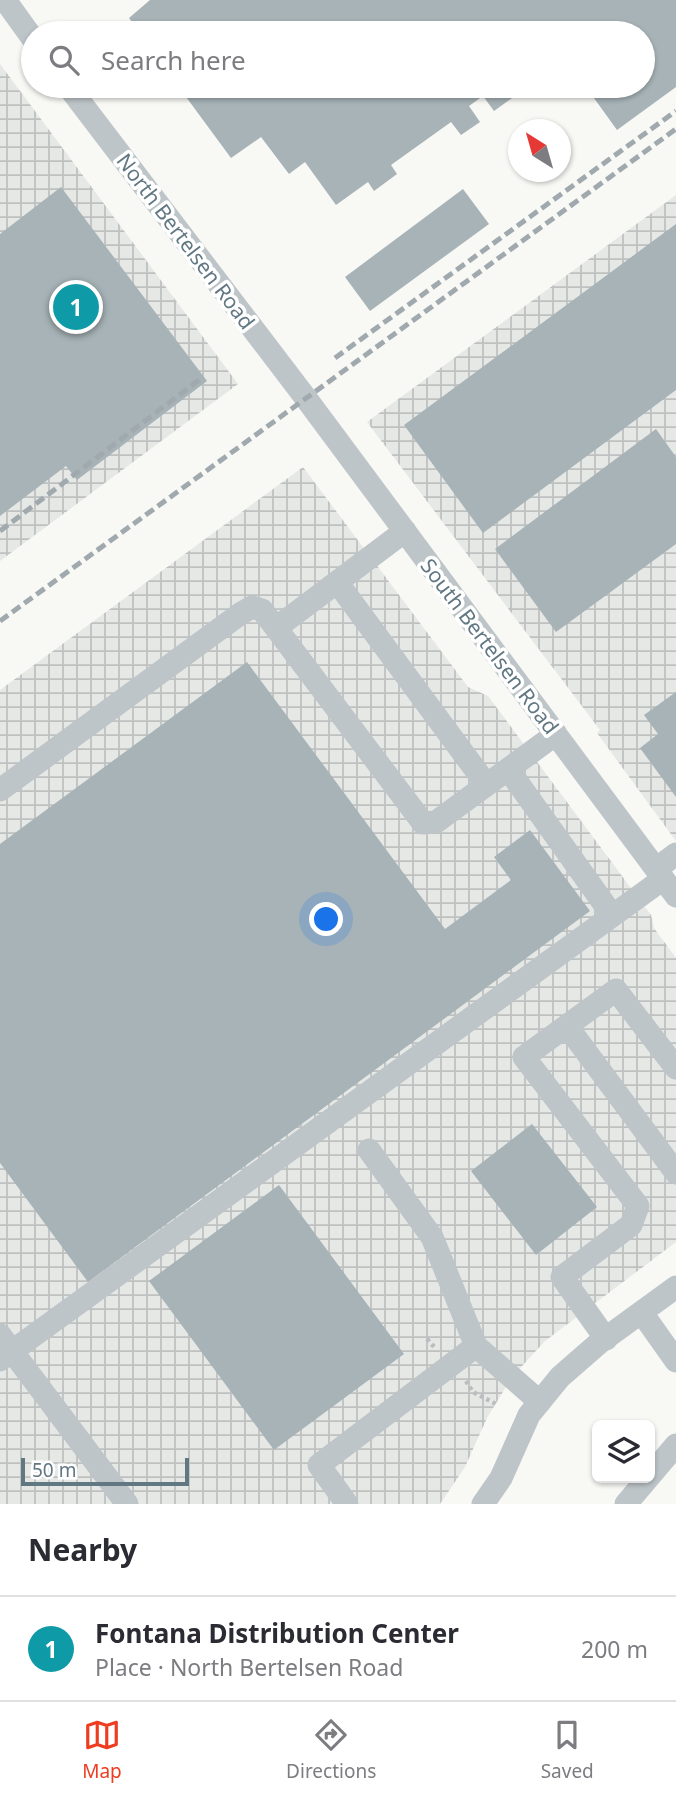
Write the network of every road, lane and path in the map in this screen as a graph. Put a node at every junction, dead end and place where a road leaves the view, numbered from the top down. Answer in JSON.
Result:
{"nodes":[{"id":1,"x":5,"y":0,"type":"edge"},
{"id":2,"x":21,"y":22,"type":"edge"},
{"id":3,"x":77,"y":98,"type":"edge"},
{"id":4,"x":305,"y":397,"type":"joint"},
{"id":5,"x":405,"y":531,"type":"junction"},
{"id":6,"x":337,"y":582,"type":"junction"},
{"id":7,"x":276,"y":628,"type":"junction"},
{"id":8,"x":556,"y":734,"type":"junction"},
{"id":9,"x":508,"y":769,"type":"junction"},
{"id":10,"x":486,"y":784,"type":"junction"},
{"id":11,"x":0,"y":790,"type":"edge"},
{"id":12,"x":676,"y":854,"type":"edge"},
{"id":13,"x":665,"y":881,"type":"edge"},
{"id":14,"x":612,"y":915,"type":"junction"},
{"id":15,"x":567,"y":1026,"type":"junction"},
{"id":16,"x":676,"y":1068,"type":"edge"},
{"id":17,"x":369,"y":1150,"type":"dead end"},
{"id":18,"x":676,"y":1172,"type":"edge"},
{"id":19,"x":676,"y":1287,"type":"edge"},
{"id":20,"x":642,"y":1313,"type":"junction"},
{"id":21,"x":606,"y":1339,"type":"junction"},
{"id":22,"x":476,"y":1346,"type":"junction"},
{"id":23,"x":4,"y":1349,"type":"edge"},
{"id":24,"x":676,"y":1361,"type":"edge"},
{"id":25,"x":540,"y":1402,"type":"junction"},
{"id":26,"x":676,"y":1445,"type":"edge"},
{"id":27,"x":127,"y":1504,"type":"edge"},
{"id":28,"x":347,"y":1504,"type":"edge"},
{"id":29,"x":483,"y":1504,"type":"edge"},
{"id":30,"x":626,"y":1504,"type":"edge"}],
"edges":[{"from":1,"to":2,"type":"street"},
{"from":3,"to":4,"type":"street","name":"North Bertelsen Road"},
{"from":4,"to":5,"type":"street","name":"South Bertelsen Road"},
{"from":5,"to":6,"type":"street"},
{"from":5,"to":8,"type":"street","name":"South Bertelsen Road"},
{"from":6,"to":7,"type":"street"},
{"from":6,"to":10,"type":"street"},
{"from":7,"to":10,"type":"street"},
{"from":7,"to":11,"type":"street"},
{"from":8,"to":9,"type":"street"},
{"from":8,"to":13,"type":"street","name":"South Bertelsen Road"},
{"from":9,"to":10,"type":"street"},
{"from":9,"to":14,"type":"street"},
{"from":12,"to":13,"type":"street"},
{"from":13,"to":14,"type":"street"},
{"from":14,"to":23,"type":"street"},
{"from":15,"to":16,"type":"street"},
{"from":15,"to":18,"type":"street"},
{"from":15,"to":21,"type":"street"},
{"from":17,"to":22,"type":"street"},
{"from":19,"to":20,"type":"street"},
{"from":20,"to":21,"type":"street"},
{"from":20,"to":24,"type":"street"},
{"from":21,"to":25,"type":"street"},
{"from":22,"to":25,"type":"street"},
{"from":22,"to":28,"type":"street"},
{"from":23,"to":27,"type":"street"},
{"from":25,"to":29,"type":"street"},
{"from":26,"to":30,"type":"street"}]}
